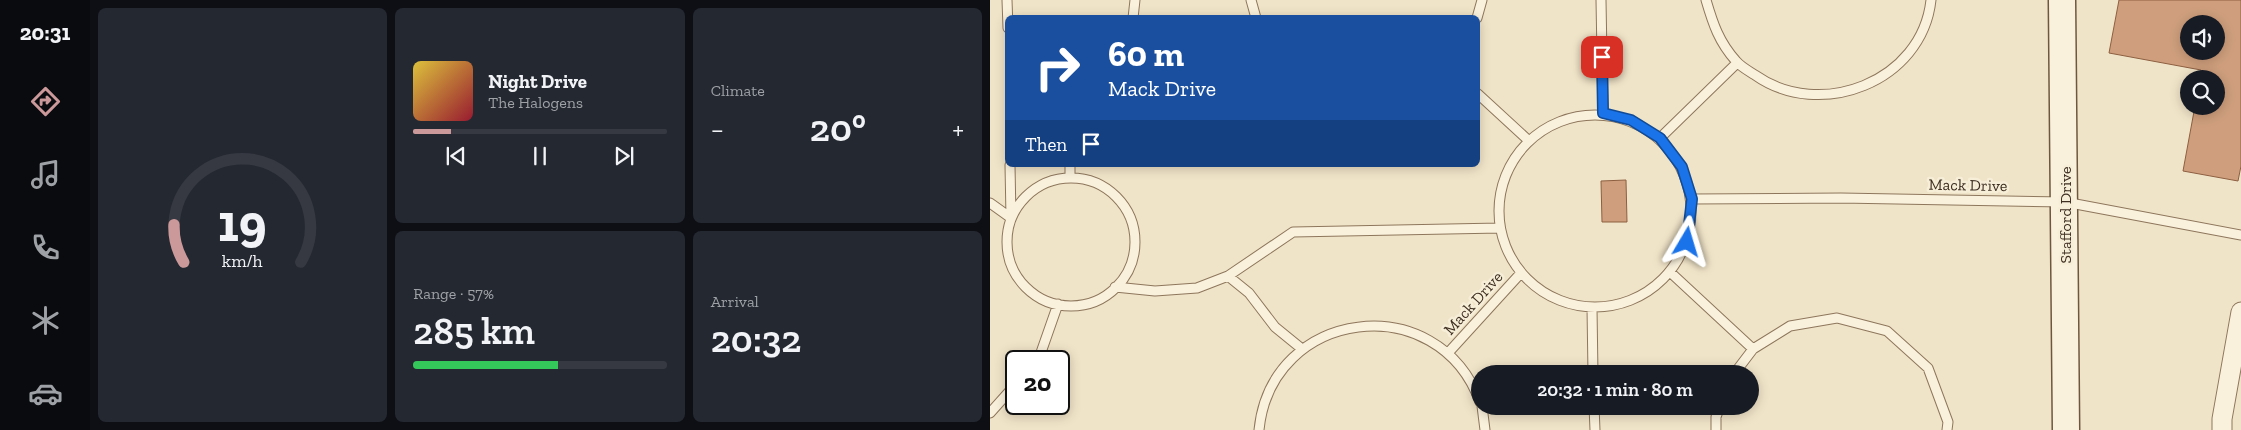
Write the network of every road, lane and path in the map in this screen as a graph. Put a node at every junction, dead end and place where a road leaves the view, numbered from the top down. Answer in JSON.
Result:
{"nodes":[{"id":1,"x":1135,"y":0,"type":"edge"},
{"id":2,"x":1251,"y":0,"type":"edge"},
{"id":3,"x":1482,"y":0,"type":"edge"},
{"id":4,"x":1601,"y":0,"type":"edge"},
{"id":5,"x":1706,"y":0,"type":"edge"},
{"id":6,"x":1931,"y":0,"type":"edge"},
{"id":7,"x":2062,"y":0,"type":"edge"},
{"id":8,"x":1007,"y":1,"type":"edge"},
{"id":9,"x":1008,"y":15,"type":"edge"},
{"id":10,"x":1009,"y":15,"type":"edge"},
{"id":11,"x":1134,"y":15,"type":"edge"},
{"id":12,"x":1255,"y":15,"type":"edge"},
{"id":13,"x":1477,"y":15,"type":"edge"},
{"id":14,"x":1737,"y":63,"type":"junction"},
{"id":15,"x":1480,"y":96,"type":"edge"},
{"id":16,"x":1603,"y":113,"type":"junction"},
{"id":17,"x":1660,"y":138,"type":"junction"},
{"id":18,"x":1528,"y":140,"type":"junction"},
{"id":19,"x":1010,"y":167,"type":"edge"},
{"id":20,"x":1070,"y":167,"type":"edge"},
{"id":21,"x":1070,"y":178,"type":"junction"},
{"id":22,"x":1692,"y":199,"type":"junction"},
{"id":23,"x":2065,"y":202,"type":"junction"},
{"id":24,"x":990,"y":203,"type":"edge"},
{"id":25,"x":1011,"y":218,"type":"junction"},
{"id":26,"x":1500,"y":228,"type":"junction"},
{"id":27,"x":2241,"y":235,"type":"edge"},
{"id":28,"x":1670,"y":272,"type":"junction"},
{"id":29,"x":1520,"y":274,"type":"junction"},
{"id":30,"x":1228,"y":276,"type":"junction"},
{"id":31,"x":1115,"y":287,"type":"junction"},
{"id":32,"x":1058,"y":304,"type":"junction"},
{"id":33,"x":1592,"y":308,"type":"junction"},
{"id":34,"x":2241,"y":312,"type":"edge"},
{"id":35,"x":1302,"y":349,"type":"junction"},
{"id":36,"x":1753,"y":349,"type":"junction"},
{"id":37,"x":1042,"y":350,"type":"edge"},
{"id":38,"x":2238,"y":350,"type":"edge"},
{"id":39,"x":1448,"y":353,"type":"junction"},
{"id":40,"x":1593,"y":365,"type":"edge"},
{"id":41,"x":1741,"y":365,"type":"edge"},
{"id":42,"x":1471,"y":382,"type":"edge"},
{"id":43,"x":1005,"y":396,"type":"edge"},
{"id":44,"x":990,"y":413,"type":"edge"},
{"id":45,"x":1484,"y":415,"type":"edge"},
{"id":46,"x":1594,"y":415,"type":"edge"},
{"id":47,"x":1717,"y":415,"type":"edge"},
{"id":48,"x":1259,"y":430,"type":"edge"},
{"id":49,"x":1486,"y":430,"type":"edge"},
{"id":50,"x":1595,"y":430,"type":"edge"},
{"id":51,"x":1716,"y":430,"type":"edge"},
{"id":52,"x":1947,"y":430,"type":"edge"},
{"id":53,"x":2066,"y":430,"type":"edge"},
{"id":54,"x":2222,"y":430,"type":"edge"}],
"edges":[{"from":1,"to":11,"type":"lane"},
{"from":2,"to":12,"type":"lane"},
{"from":3,"to":13,"type":"lane"},
{"from":4,"to":16,"type":"lane"},
{"from":5,"to":14,"type":"lane"},
{"from":6,"to":14,"type":"lane"},
{"from":7,"to":23,"type":"street","name":"Stafford Drive"},
{"from":8,"to":9,"type":"lane"},
{"from":8,"to":10,"type":"lane"},
{"from":14,"to":17,"type":"lane"},
{"from":15,"to":18,"type":"lane"},
{"from":16,"to":17,"type":"lane","name":"Mack Drive"},
{"from":16,"to":18,"type":"lane","name":"Mack Drive"},
{"from":17,"to":22,"type":"lane","name":"Mack Drive"},
{"from":18,"to":26,"type":"lane","name":"Mack Drive"},
{"from":19,"to":25,"type":"lane"},
{"from":20,"to":21,"type":"lane"},
{"from":21,"to":25,"type":"lane"},
{"from":21,"to":31,"type":"lane"},
{"from":22,"to":23,"type":"lane","name":"Mack Drive"},
{"from":22,"to":28,"type":"lane","name":"Mack Drive"},
{"from":23,"to":27,"type":"lane","name":"Mack Drive"},
{"from":23,"to":53,"type":"street","name":"Stafford Drive"},
{"from":24,"to":25,"type":"lane"},
{"from":25,"to":32,"type":"lane"},
{"from":26,"to":29,"type":"lane","name":"Mack Drive"},
{"from":26,"to":30,"type":"lane"},
{"from":28,"to":33,"type":"lane","name":"Mack Drive"},
{"from":28,"to":36,"type":"lane"},
{"from":29,"to":33,"type":"lane","name":"Mack Drive"},
{"from":29,"to":39,"type":"lane","name":"Mack Drive"},
{"from":30,"to":31,"type":"lane"},
{"from":30,"to":35,"type":"lane"},
{"from":31,"to":32,"type":"lane"},
{"from":32,"to":37,"type":"lane"},
{"from":33,"to":40,"type":"lane"},
{"from":34,"to":38,"type":"street"},
{"from":35,"to":39,"type":"lane","name":"Mack Drive"},
{"from":35,"to":48,"type":"lane","name":"Mack Drive"},
{"from":36,"to":41,"type":"lane"},
{"from":36,"to":52,"type":"lane"},
{"from":38,"to":54,"type":"street"},
{"from":39,"to":42,"type":"lane","name":"Mack Drive"},
{"from":43,"to":44,"type":"lane"},
{"from":45,"to":49,"type":"lane"},
{"from":46,"to":50,"type":"lane"},
{"from":47,"to":51,"type":"lane"}]}
